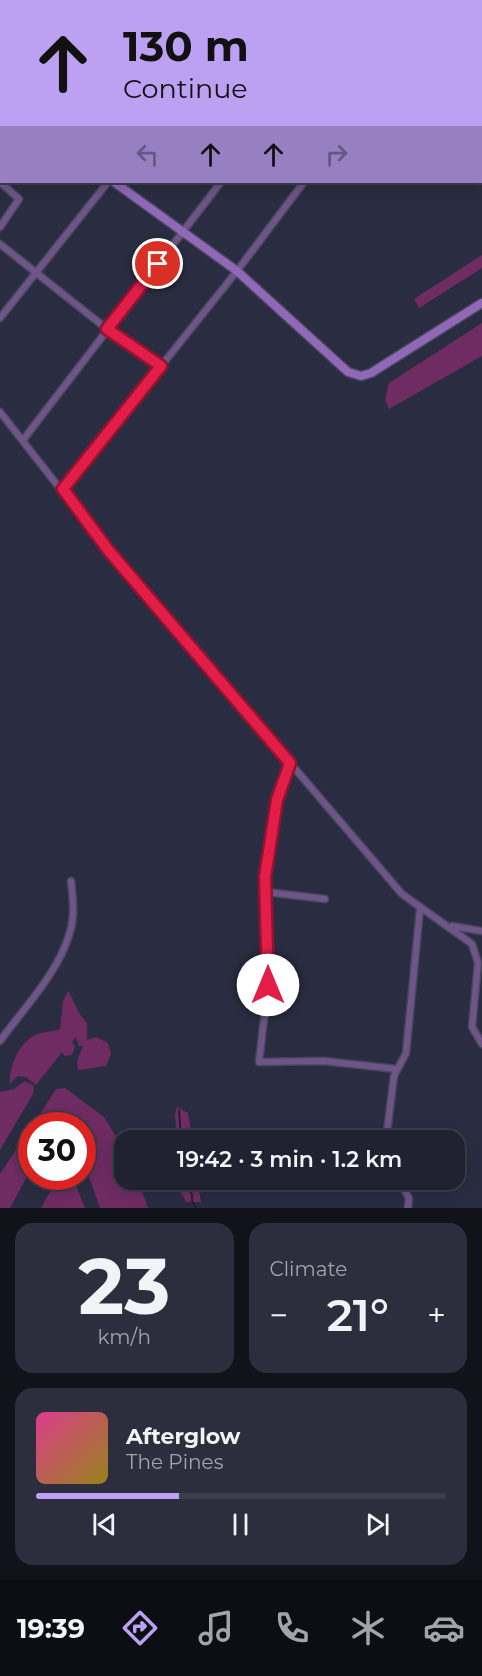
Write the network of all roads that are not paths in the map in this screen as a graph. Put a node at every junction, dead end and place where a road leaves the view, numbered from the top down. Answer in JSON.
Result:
{"nodes":[{"id":1,"x":1,"y":183,"type":"edge"},
{"id":2,"x":107,"y":183,"type":"edge"},
{"id":3,"x":115,"y":183,"type":"edge"},
{"id":4,"x":220,"y":183,"type":"edge"},
{"id":5,"x":303,"y":183,"type":"edge"},
{"id":6,"x":0,"y":227,"type":"edge"},
{"id":7,"x":184,"y":231,"type":"junction"},
{"id":8,"x":0,"y":244,"type":"edge"},
{"id":9,"x":237,"y":271,"type":"junction"},
{"id":10,"x":37,"y":273,"type":"junction"},
{"id":11,"x":482,"y":303,"type":"edge"},
{"id":12,"x":0,"y":318,"type":"edge"},
{"id":13,"x":107,"y":329,"type":"junction"},
{"id":14,"x":161,"y":366,"type":"junction"},
{"id":15,"x":0,"y":412,"type":"edge"},
{"id":16,"x":23,"y":440,"type":"junction"},
{"id":17,"x":63,"y":489,"type":"junction"},
{"id":18,"x":290,"y":763,"type":"junction"},
{"id":19,"x":70,"y":881,"type":"dead end"},
{"id":20,"x":266,"y":892,"type":"junction"},
{"id":21,"x":325,"y":899,"type":"dead end"},
{"id":22,"x":420,"y":909,"type":"junction"},
{"id":23,"x":448,"y":925,"type":"junction"},
{"id":24,"x":482,"y":931,"type":"edge"},
{"id":25,"x":0,"y":1041,"type":"edge"},
{"id":26,"x":482,"y":1044,"type":"edge"},
{"id":27,"x":396,"y":1069,"type":"junction"},
{"id":28,"x":387,"y":1130,"type":"edge"},
{"id":29,"x":404,"y":1190,"type":"edge"},
{"id":30,"x":408,"y":1208,"type":"edge"}],
"edges":[{"from":1,"to":6,"type":"street"},
{"from":2,"to":10,"type":"street"},
{"from":3,"to":7,"type":"main road"},
{"from":4,"to":7,"type":"street"},
{"from":5,"to":9,"type":"street"},
{"from":7,"to":9,"type":"main road"},
{"from":7,"to":13,"type":"street"},
{"from":8,"to":10,"type":"street"},
{"from":9,"to":11,"type":"main road"},
{"from":9,"to":14,"type":"street"},
{"from":10,"to":12,"type":"street"},
{"from":10,"to":13,"type":"street"},
{"from":13,"to":14,"type":"street"},
{"from":13,"to":16,"type":"street"},
{"from":14,"to":17,"type":"street"},
{"from":15,"to":16,"type":"street"},
{"from":16,"to":17,"type":"street"},
{"from":17,"to":18,"type":"street"},
{"from":18,"to":20,"type":"street"},
{"from":18,"to":22,"type":"street"},
{"from":19,"to":25,"type":"street"},
{"from":20,"to":21,"type":"street"},
{"from":20,"to":27,"type":"street"},
{"from":22,"to":23,"type":"street"},
{"from":22,"to":27,"type":"street"},
{"from":23,"to":24,"type":"street"},
{"from":23,"to":26,"type":"street"},
{"from":27,"to":28,"type":"street"},
{"from":29,"to":30,"type":"street"}]}
